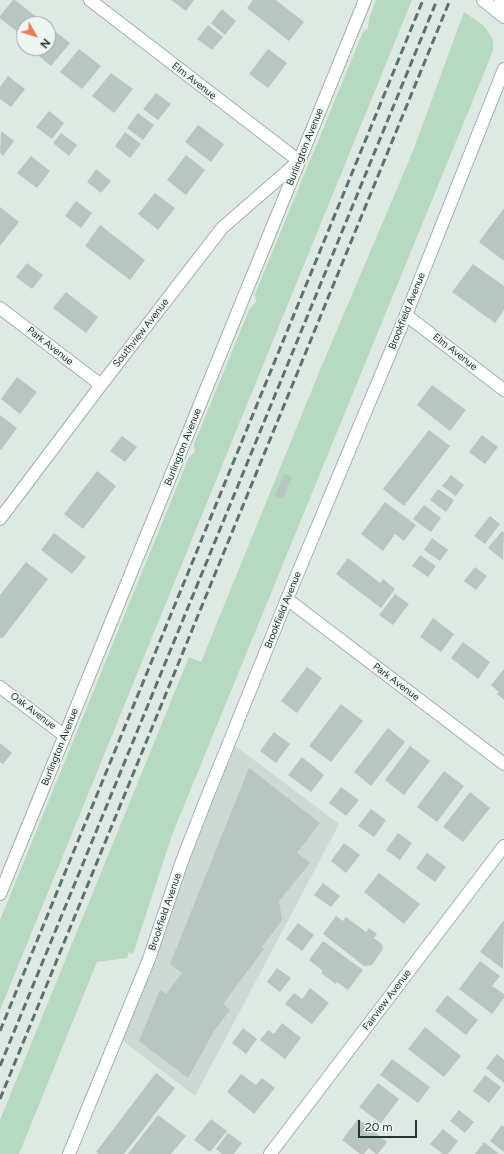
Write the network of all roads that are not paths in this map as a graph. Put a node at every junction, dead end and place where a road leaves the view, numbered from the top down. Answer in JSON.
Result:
{"nodes":[{"id":1,"x":90,"y":0,"type":"edge"},
{"id":2,"x":364,"y":0,"type":"edge"},
{"id":3,"x":483,"y":0,"type":"edge"},
{"id":4,"x":501,"y":0,"type":"edge"},
{"id":5,"x":500,"y":14,"type":"edge"},
{"id":6,"x":504,"y":69,"type":"edge"},
{"id":7,"x":299,"y":161,"type":"junction"},
{"id":8,"x":0,"y":308,"type":"edge"},
{"id":9,"x":406,"y":315,"type":"junction"},
{"id":10,"x":101,"y":385,"type":"junction"},
{"id":11,"x":504,"y":390,"type":"edge"},
{"id":12,"x":0,"y":519,"type":"edge"},
{"id":13,"x":287,"y":599,"type":"junction"},
{"id":14,"x":0,"y":687,"type":"edge"},
{"id":15,"x":65,"y":736,"type":"junction"},
{"id":16,"x":504,"y":764,"type":"edge"},
{"id":17,"x":504,"y":846,"type":"edge"},
{"id":18,"x":0,"y":894,"type":"edge"},
{"id":19,"x":68,"y":1154,"type":"edge"},
{"id":20,"x":270,"y":1154,"type":"edge"}],
"edges":[{"from":1,"to":7,"type":"street","name":"Elm Avenue"},
{"from":2,"to":7,"type":"street","name":"Burlington Avenue"},
{"from":3,"to":5,"type":"street"},
{"from":4,"to":5,"type":"street"},
{"from":6,"to":9,"type":"street","name":"Brookfield Avenue"},
{"from":7,"to":10,"type":"street","name":"Southview Avenue"},
{"from":7,"to":15,"type":"street","name":"Burlington Avenue"},
{"from":8,"to":10,"type":"street","name":"Park Avenue"},
{"from":9,"to":11,"type":"street","name":"Elm Avenue"},
{"from":9,"to":13,"type":"street","name":"Brookfield Avenue"},
{"from":10,"to":12,"type":"street","name":"Southview Avenue"},
{"from":13,"to":16,"type":"street","name":"Park Avenue"},
{"from":13,"to":19,"type":"street","name":"Brookfield Avenue"},
{"from":14,"to":15,"type":"street","name":"Oak Avenue"},
{"from":15,"to":18,"type":"street","name":"Burlington Avenue"},
{"from":17,"to":20,"type":"street","name":"Fairview Avenue"}]}
